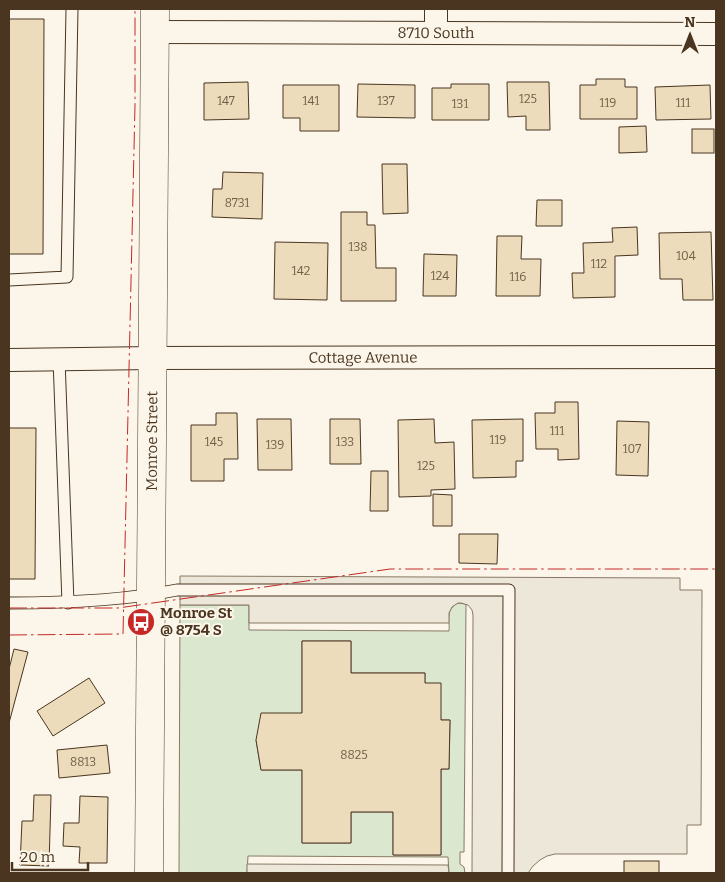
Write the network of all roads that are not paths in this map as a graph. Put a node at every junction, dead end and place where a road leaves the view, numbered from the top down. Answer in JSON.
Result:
{"nodes":[{"id":1,"x":72,"y":9,"type":"edge"},
{"id":2,"x":436,"y":9,"type":"edge"},
{"id":3,"x":156,"y":20,"type":"edge"},
{"id":4,"x":436,"y":33,"type":"junction"},
{"id":5,"x":716,"y":34,"type":"edge"},
{"id":6,"x":9,"y":280,"type":"edge"},
{"id":7,"x":716,"y":356,"type":"edge"},
{"id":8,"x":152,"y":358,"type":"junction"},
{"id":9,"x":59,"y":359,"type":"junction"},
{"id":10,"x":9,"y":360,"type":"edge"},
{"id":11,"x":151,"y":595,"type":"junction"},
{"id":12,"x":9,"y":603,"type":"edge"},
{"id":13,"x":68,"y":603,"type":"junction"},
{"id":14,"x":149,"y":873,"type":"edge"},
{"id":15,"x":508,"y":873,"type":"edge"}],
"edges":[{"from":1,"to":6,"type":"lane"},
{"from":2,"to":4,"type":"street"},
{"from":3,"to":4,"type":"street","name":"8710 South"},
{"from":3,"to":8,"type":"street","name":"Monroe Street"},
{"from":4,"to":5,"type":"street","name":"8710 South"},
{"from":7,"to":8,"type":"street","name":"Cottage Avenue"},
{"from":8,"to":9,"type":"street","name":"Cottage Avenue"},
{"from":8,"to":11,"type":"street","name":"Monroe Street"},
{"from":9,"to":10,"type":"street","name":"Cottage Avenue"},
{"from":9,"to":13,"type":"lane"},
{"from":11,"to":13,"type":"lane"},
{"from":11,"to":14,"type":"street","name":"Monroe Street"},
{"from":11,"to":15,"type":"lane"},
{"from":12,"to":13,"type":"lane"}]}
